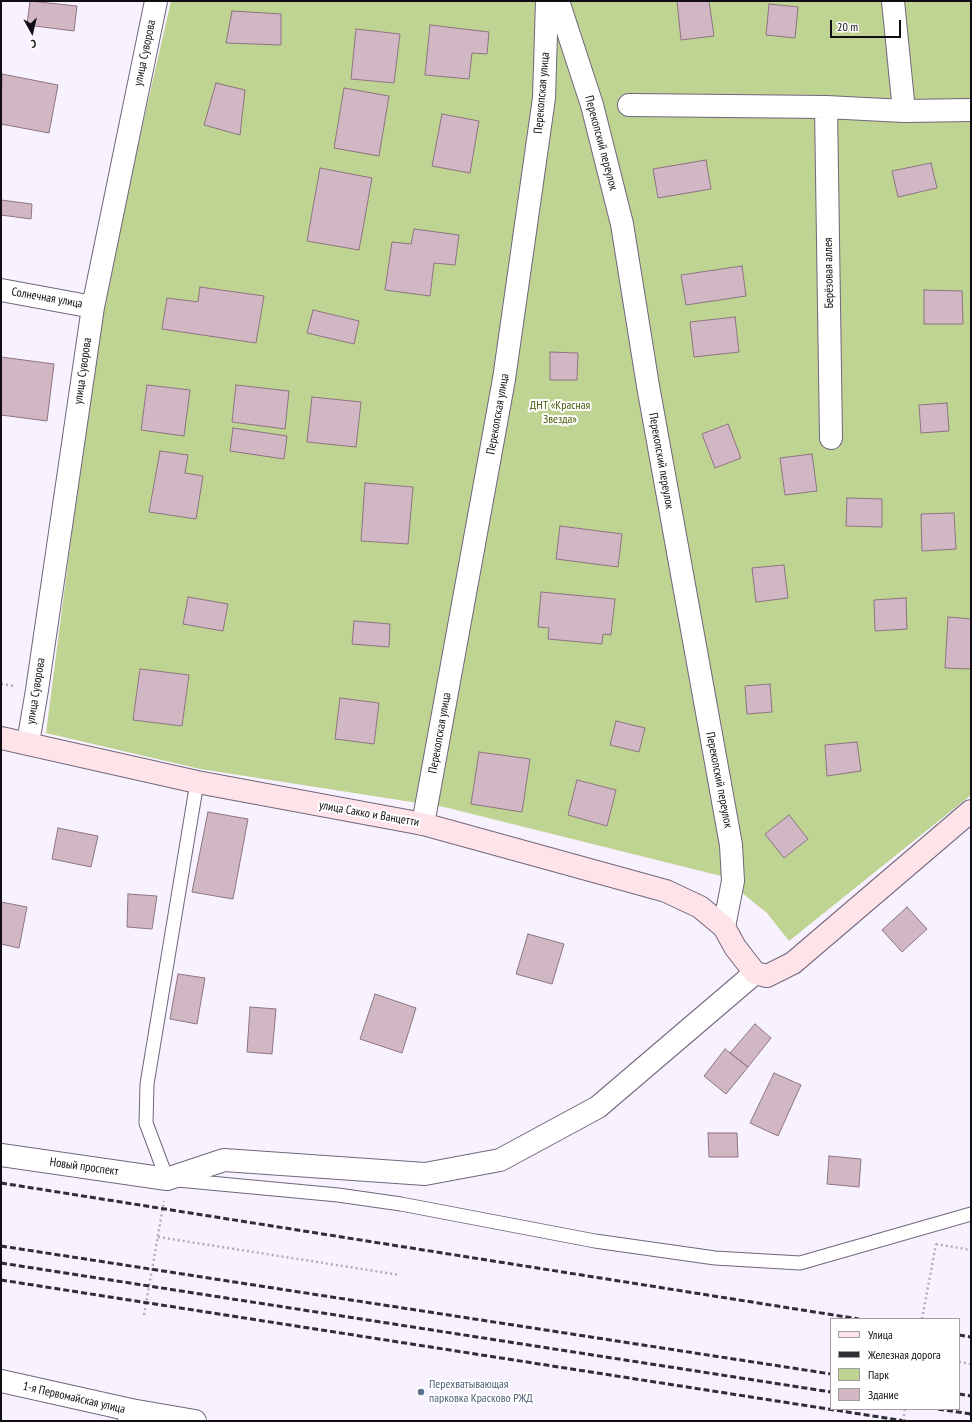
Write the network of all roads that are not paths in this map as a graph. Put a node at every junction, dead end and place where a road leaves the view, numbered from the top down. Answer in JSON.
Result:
{"nodes":[{"id":1,"x":156,"y":1,"type":"edge"},
{"id":2,"x":547,"y":1,"type":"edge"},
{"id":3,"x":558,"y":1,"type":"edge"},
{"id":4,"x":893,"y":1,"type":"edge"},
{"id":5,"x":629,"y":106,"type":"dead end"},
{"id":6,"x":826,"y":107,"type":"junction"},
{"id":7,"x":971,"y":110,"type":"edge"},
{"id":8,"x":904,"y":111,"type":"junction"},
{"id":9,"x":1,"y":290,"type":"edge"},
{"id":10,"x":93,"y":307,"type":"junction"},
{"id":11,"x":831,"y":438,"type":"dead end"},
{"id":12,"x":1,"y":738,"type":"edge"},
{"id":13,"x":28,"y":743,"type":"junction"},
{"id":14,"x":197,"y":782,"type":"junction"},
{"id":15,"x":971,"y":811,"type":"edge"},
{"id":16,"x":423,"y":824,"type":"junction"},
{"id":17,"x":724,"y":927,"type":"junction"},
{"id":18,"x":755,"y":973,"type":"junction"},
{"id":19,"x":1,"y":1155,"type":"edge"},
{"id":20,"x":167,"y":1179,"type":"junction"},
{"id":21,"x":971,"y":1214,"type":"edge"},
{"id":22,"x":1,"y":1381,"type":"edge"},
{"id":23,"x":130,"y":1416,"type":"edge"},
{"id":24,"x":195,"y":1421,"type":"edge"}],
"edges":[{"from":1,"to":10,"type":"street","name":"улица Суворова"},
{"from":2,"to":16,"type":"street","name":"Перекопская улица"},
{"from":3,"to":17,"type":"street","name":"Перекопский переулок"},
{"from":4,"to":8,"type":"street"},
{"from":5,"to":6,"type":"street"},
{"from":6,"to":8,"type":"street"},
{"from":6,"to":11,"type":"street","name":"Берёзовая аллея"},
{"from":7,"to":8,"type":"street"},
{"from":9,"to":10,"type":"street","name":"Солнечная улица"},
{"from":10,"to":13,"type":"street","name":"улица Суворова"},
{"from":12,"to":13,"type":"main road","name":"улица Сакко и Ванцетти"},
{"from":13,"to":14,"type":"main road","name":"улица Сакко и Ванцетти"},
{"from":14,"to":16,"type":"main road","name":"улица Сакко и Ванцетти"},
{"from":14,"to":20,"type":"lane"},
{"from":15,"to":18,"type":"main road"},
{"from":16,"to":17,"type":"main road","name":"улица Сакко и Ванцетти"},
{"from":17,"to":18,"type":"main road"},
{"from":18,"to":20,"type":"street"},
{"from":19,"to":20,"type":"street","name":"Новый проспект"},
{"from":20,"to":21,"type":"lane"},
{"from":22,"to":23,"type":"street","name":"1-я Первомайская улица"},
{"from":23,"to":24,"type":"street","name":"1-я Первомайская улица"}]}
